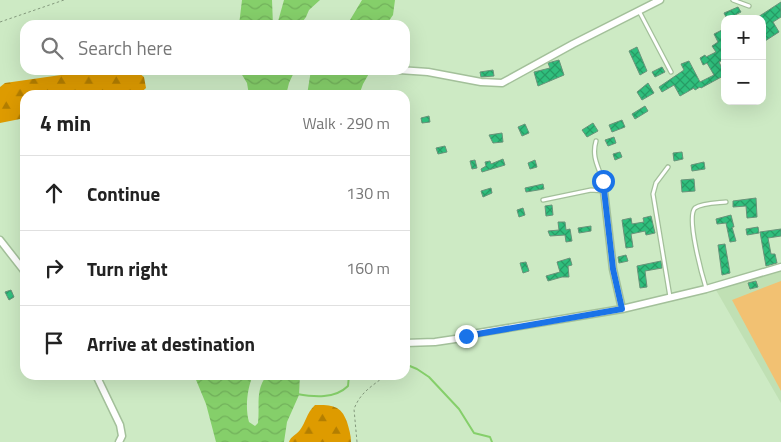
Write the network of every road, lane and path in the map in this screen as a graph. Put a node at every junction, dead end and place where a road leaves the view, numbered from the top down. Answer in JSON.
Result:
{"nodes":[{"id":1,"x":64,"y":0,"type":"edge"},
{"id":2,"x":660,"y":0,"type":"edge"},
{"id":3,"x":733,"y":0,"type":"edge"},
{"id":4,"x":749,"y":6,"type":"dead end"},
{"id":5,"x":639,"y":10,"type":"junction"},
{"id":6,"x":0,"y":22,"type":"edge"},
{"id":7,"x":410,"y":71,"type":"edge"},
{"id":8,"x":672,"y":72,"type":"dead end"},
{"id":9,"x":596,"y":141,"type":"dead end"},
{"id":10,"x":668,"y":167,"type":"dead end"},
{"id":11,"x":604,"y":191,"type":"junction"},
{"id":12,"x":543,"y":200,"type":"dead end"},
{"id":13,"x":726,"y":202,"type":"dead end"},
{"id":14,"x":0,"y":240,"type":"edge"},
{"id":15,"x":20,"y":266,"type":"edge"},
{"id":16,"x":781,"y":267,"type":"edge"},
{"id":17,"x":706,"y":289,"type":"junction"},
{"id":18,"x":670,"y":297,"type":"junction"},
{"id":19,"x":622,"y":309,"type":"junction"},
{"id":20,"x":410,"y":343,"type":"edge"},
{"id":21,"x":98,"y":380,"type":"edge"},
{"id":22,"x":378,"y":380,"type":"edge"},
{"id":23,"x":119,"y":442,"type":"edge"},
{"id":24,"x":357,"y":442,"type":"edge"}],
"edges":[{"from":1,"to":6,"type":"path"},
{"from":2,"to":5,"type":"street"},
{"from":3,"to":4,"type":"lane"},
{"from":5,"to":7,"type":"street"},
{"from":5,"to":8,"type":"lane"},
{"from":9,"to":11,"type":"lane"},
{"from":10,"to":18,"type":"lane"},
{"from":11,"to":12,"type":"lane"},
{"from":11,"to":19,"type":"street"},
{"from":13,"to":17,"type":"lane"},
{"from":14,"to":15,"type":"street"},
{"from":16,"to":17,"type":"street"},
{"from":17,"to":18,"type":"street"},
{"from":18,"to":19,"type":"street"},
{"from":19,"to":20,"type":"street"},
{"from":21,"to":23,"type":"street"},
{"from":22,"to":24,"type":"path"}]}
